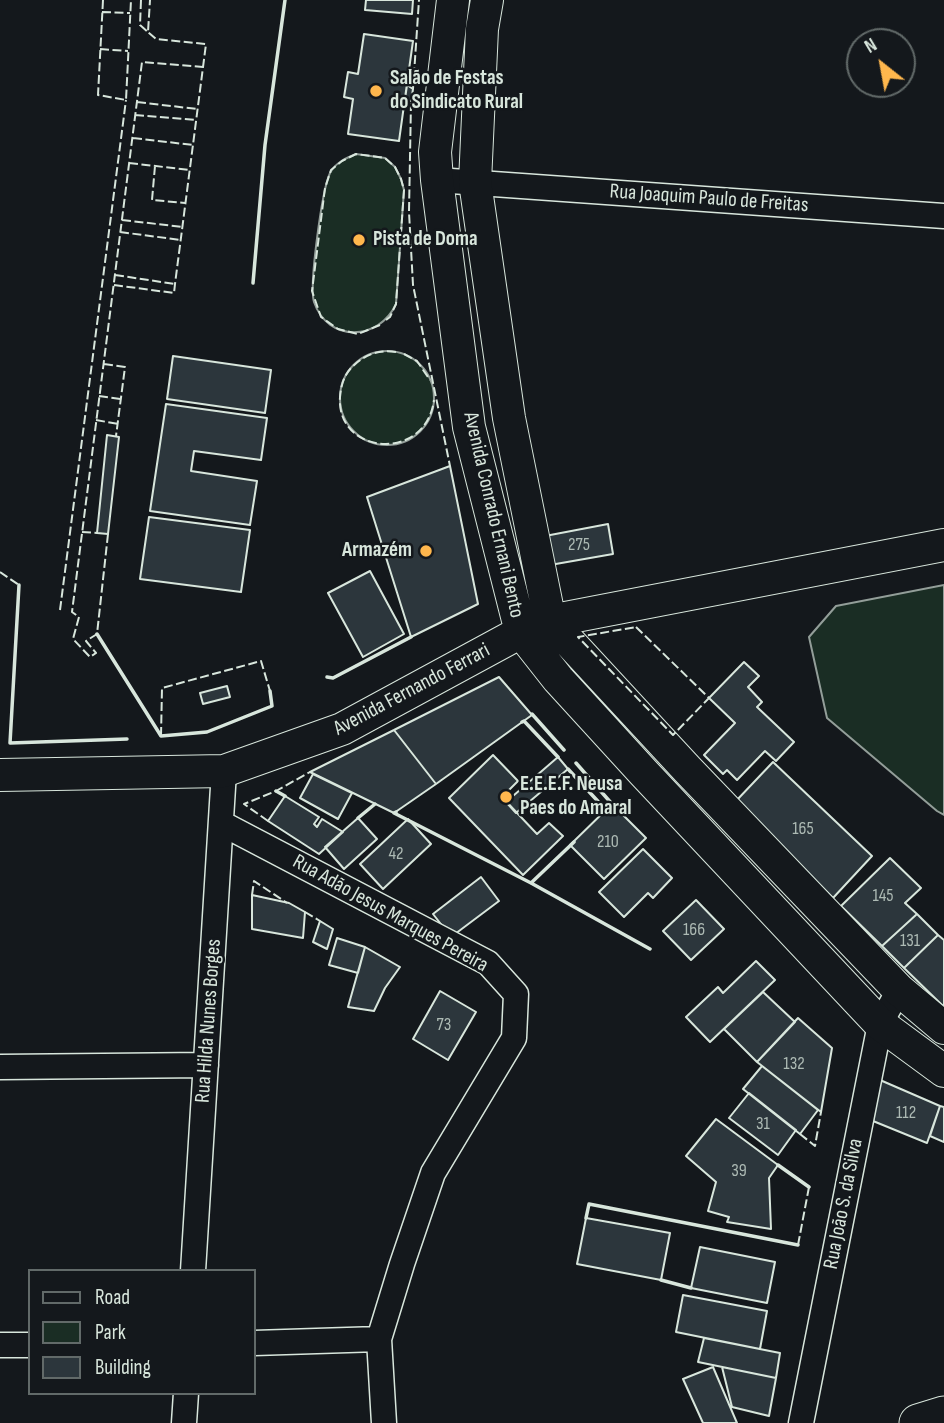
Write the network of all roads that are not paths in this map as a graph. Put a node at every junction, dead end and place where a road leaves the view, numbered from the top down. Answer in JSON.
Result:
{"nodes":[{"id":1,"x":453,"y":0,"type":"edge"},
{"id":2,"x":487,"y":0,"type":"edge"},
{"id":3,"x":437,"y":180,"type":"junction"},
{"id":4,"x":475,"y":182,"type":"junction"},
{"id":5,"x":944,"y":216,"type":"edge"},
{"id":6,"x":509,"y":418,"type":"junction"},
{"id":7,"x":469,"y":427,"type":"junction"},
{"id":8,"x":944,"y":545,"type":"edge"},
{"id":9,"x":550,"y":621,"type":"junction"},
{"id":10,"x":521,"y":632,"type":"junction"},
{"id":11,"x":224,"y":771,"type":"junction"},
{"id":12,"x":0,"y":775,"type":"edge"},
{"id":13,"x":221,"y":823,"type":"junction"},
{"id":14,"x":899,"y":990,"type":"junction"},
{"id":15,"x":880,"y":1024,"type":"junction"},
{"id":16,"x":944,"y":1028,"type":"edge"},
{"id":17,"x":206,"y":1065,"type":"junction"},
{"id":18,"x":0,"y":1067,"type":"edge"},
{"id":19,"x":944,"y":1071,"type":"edge"},
{"id":20,"x":193,"y":1269,"type":"edge"},
{"id":21,"x":379,"y":1339,"type":"junction"},
{"id":22,"x":256,"y":1343,"type":"edge"},
{"id":23,"x":0,"y":1345,"type":"edge"},
{"id":24,"x":28,"y":1345,"type":"edge"},
{"id":25,"x":186,"y":1395,"type":"edge"},
{"id":26,"x":944,"y":1415,"type":"edge"},
{"id":27,"x":184,"y":1423,"type":"edge"},
{"id":28,"x":384,"y":1423,"type":"edge"},
{"id":29,"x":801,"y":1423,"type":"edge"},
{"id":30,"x":918,"y":1423,"type":"edge"}],
"edges":[{"from":1,"to":3,"type":"street","name":"Avenida Conrado Ernani Bento"},
{"from":2,"to":4,"type":"street","name":"Avenida Conrado Ernani Bento"},
{"from":3,"to":4,"type":"street","name":"Rua Joaquim Paulo de Freitas"},
{"from":3,"to":7,"type":"street","name":"Avenida Conrado Ernani Bento"},
{"from":4,"to":5,"type":"street","name":"Rua Joaquim Paulo de Freitas"},
{"from":4,"to":6,"type":"street","name":"Avenida Conrado Ernani Bento"},
{"from":6,"to":7,"type":"street"},
{"from":6,"to":9,"type":"street","name":"Avenida Conrado Ernani Bento"},
{"from":7,"to":10,"type":"street","name":"Avenida Conrado Ernani Bento"},
{"from":8,"to":9,"type":"street","name":"Avenida Fernando Ferrari"},
{"from":9,"to":10,"type":"street","name":"Avenida Fernando Ferrari"},
{"from":9,"to":14,"type":"street","name":"Avenida Conrado Ernani Bento"},
{"from":10,"to":11,"type":"street","name":"Avenida Fernando Ferrari"},
{"from":10,"to":15,"type":"street","name":"Avenida Conrado Ernani Bento"},
{"from":11,"to":12,"type":"street","name":"Avenida Fernando Ferrari"},
{"from":11,"to":13,"type":"street","name":"Rua Hilda Nunes Borges"},
{"from":13,"to":17,"type":"street","name":"Rua Hilda Nunes Borges"},
{"from":13,"to":21,"type":"street","name":"Rua Adão Jesus Marques Pereira"},
{"from":14,"to":15,"type":"street","name":"Rua João S. da Silva"},
{"from":14,"to":16,"type":"street","name":"Avenida Conrado Ernani Bento"},
{"from":15,"to":19,"type":"street","name":"Avenida Conrado Ernani Bento"},
{"from":15,"to":29,"type":"street","name":"Rua João S. da Silva"},
{"from":17,"to":18,"type":"street"},
{"from":17,"to":20,"type":"street","name":"Rua Hilda Nunes Borges"},
{"from":21,"to":22,"type":"street"},
{"from":21,"to":28,"type":"street","name":"Rua Adão Jesus Marques Pereira"},
{"from":23,"to":24,"type":"street"},
{"from":25,"to":27,"type":"street"},
{"from":26,"to":30,"type":"main road"}]}
